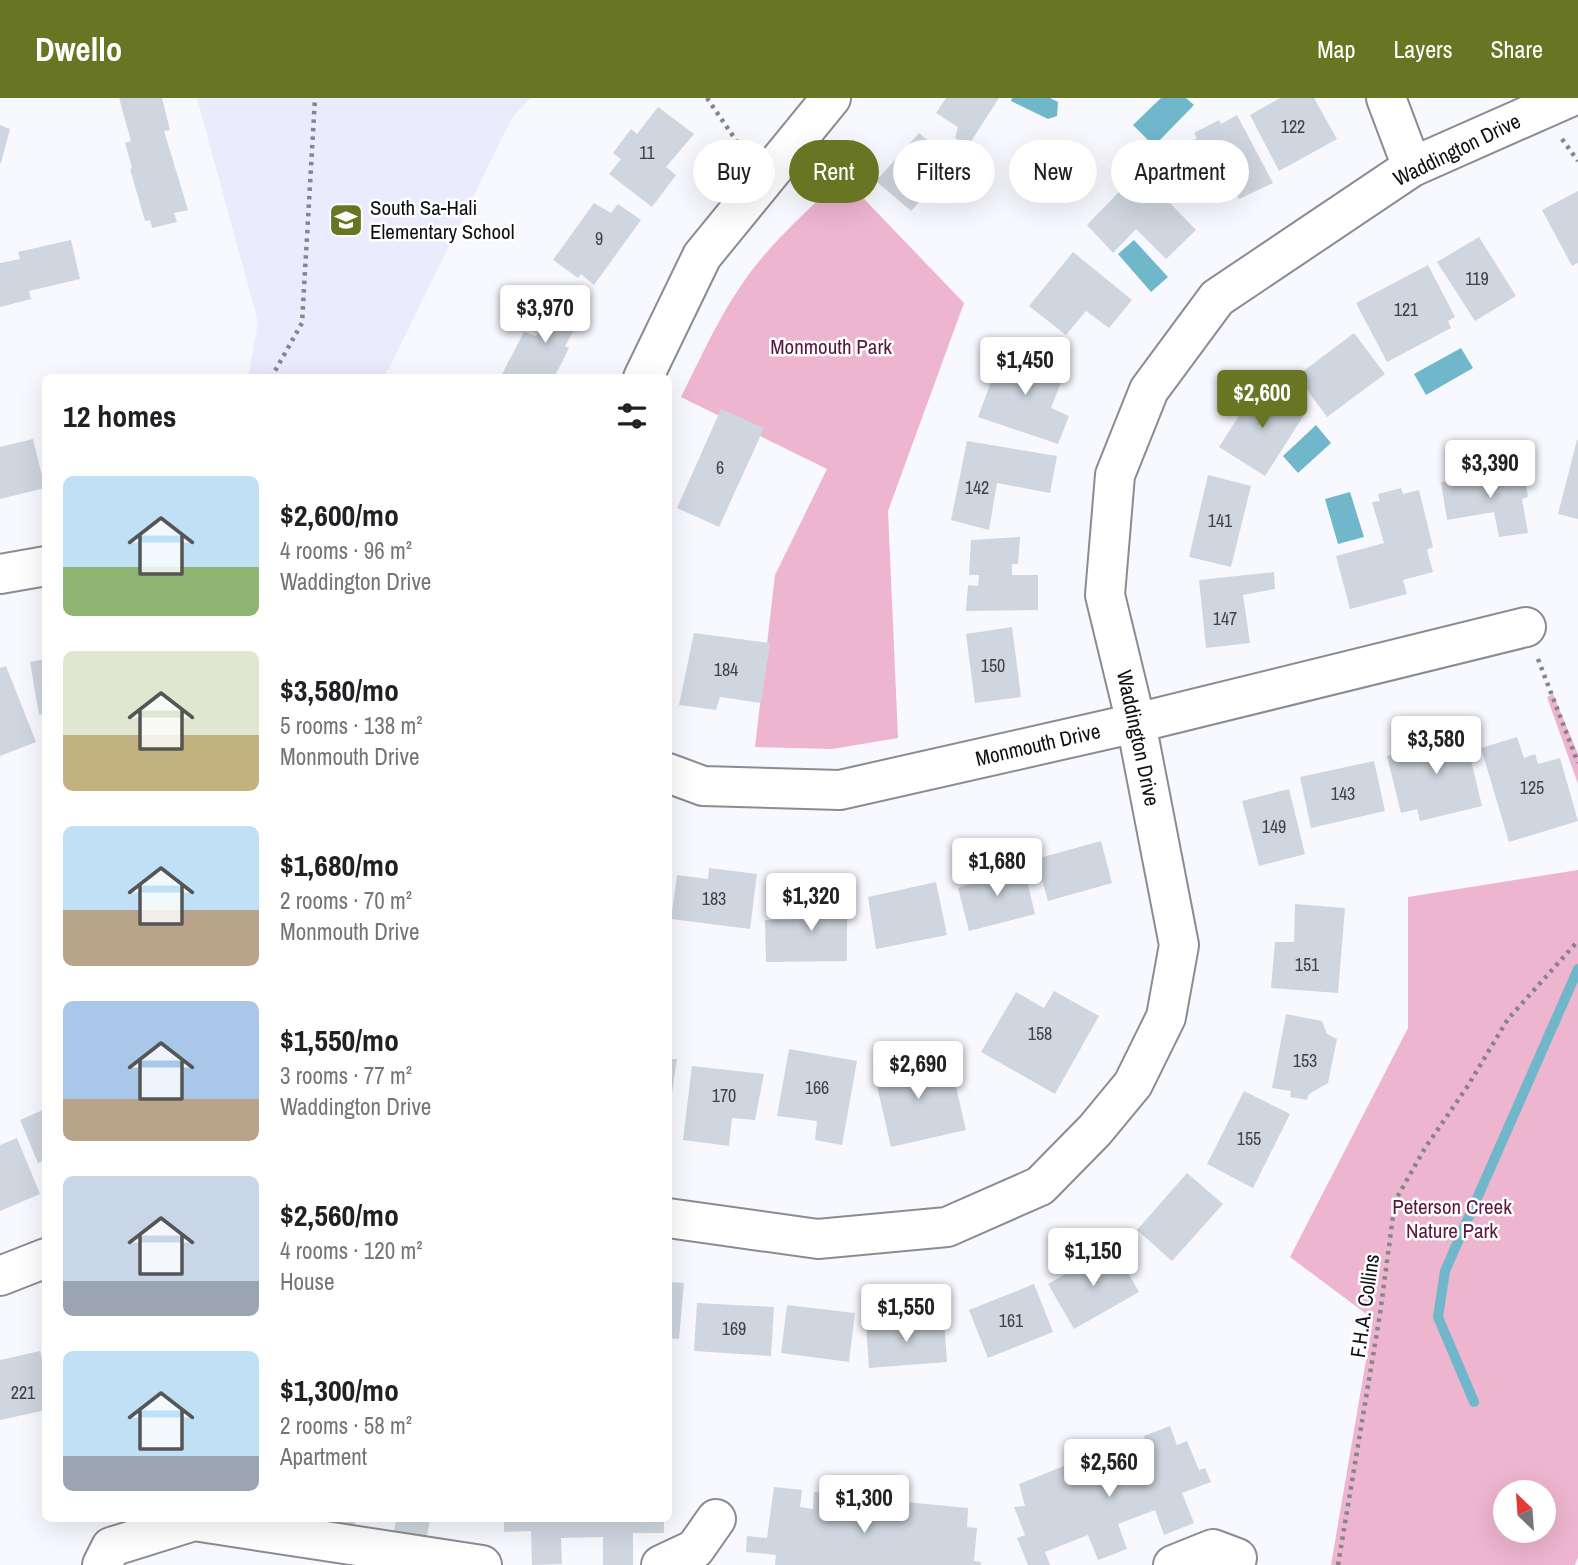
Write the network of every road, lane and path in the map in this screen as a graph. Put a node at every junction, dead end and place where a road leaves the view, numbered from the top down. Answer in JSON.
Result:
{"nodes":[{"id":1,"x":315,"y":98,"type":"edge"},
{"id":2,"x":707,"y":98,"type":"edge"},
{"id":3,"x":831,"y":98,"type":"edge"},
{"id":4,"x":1386,"y":98,"type":"edge"},
{"id":5,"x":1568,"y":98,"type":"edge"},
{"id":6,"x":734,"y":140,"type":"edge"},
{"id":7,"x":1412,"y":167,"type":"junction"},
{"id":8,"x":273,"y":374,"type":"edge"},
{"id":9,"x":645,"y":374,"type":"edge"},
{"id":10,"x":42,"y":567,"type":"edge"},
{"id":11,"x":0,"y":573,"type":"edge"},
{"id":12,"x":1526,"y":627,"type":"joint"},
{"id":13,"x":1136,"y":723,"type":"junction"},
{"id":14,"x":1578,"y":763,"type":"edge"},
{"id":15,"x":672,"y":774,"type":"edge"},
{"id":16,"x":1578,"y":941,"type":"edge"},
{"id":17,"x":672,"y":1219,"type":"edge"},
{"id":18,"x":42,"y":1260,"type":"edge"},
{"id":19,"x":0,"y":1276,"type":"edge"},
{"id":20,"x":716,"y":1519,"type":"dead end"},
{"id":21,"x":191,"y":1522,"type":"edge"},
{"id":22,"x":201,"y":1522,"type":"edge"},
{"id":23,"x":1237,"y":1558,"type":"dead end"},
{"id":24,"x":102,"y":1565,"type":"edge"},
{"id":25,"x":482,"y":1565,"type":"edge"},
{"id":26,"x":661,"y":1565,"type":"edge"},
{"id":27,"x":1173,"y":1565,"type":"edge"},
{"id":28,"x":1338,"y":1565,"type":"edge"}],
"edges":[{"from":1,"to":8,"type":"path"},
{"from":2,"to":6,"type":"path"},
{"from":3,"to":9,"type":"street"},
{"from":4,"to":7,"type":"street"},
{"from":5,"to":7,"type":"street","name":"Waddington Drive"},
{"from":7,"to":13,"type":"street","name":"Waddington Drive"},
{"from":10,"to":11,"type":"street"},
{"from":12,"to":13,"type":"street","name":"Monmouth Drive"},
{"from":12,"to":14,"type":"path"},
{"from":13,"to":15,"type":"street","name":"Monmouth Drive"},
{"from":13,"to":17,"type":"street","name":"Waddington Drive"},
{"from":16,"to":28,"type":"path","name":"F.H.A. Collins"},
{"from":18,"to":19,"type":"street"},
{"from":20,"to":26,"type":"street"},
{"from":21,"to":24,"type":"street"},
{"from":22,"to":25,"type":"street"},
{"from":23,"to":27,"type":"street"}]}
